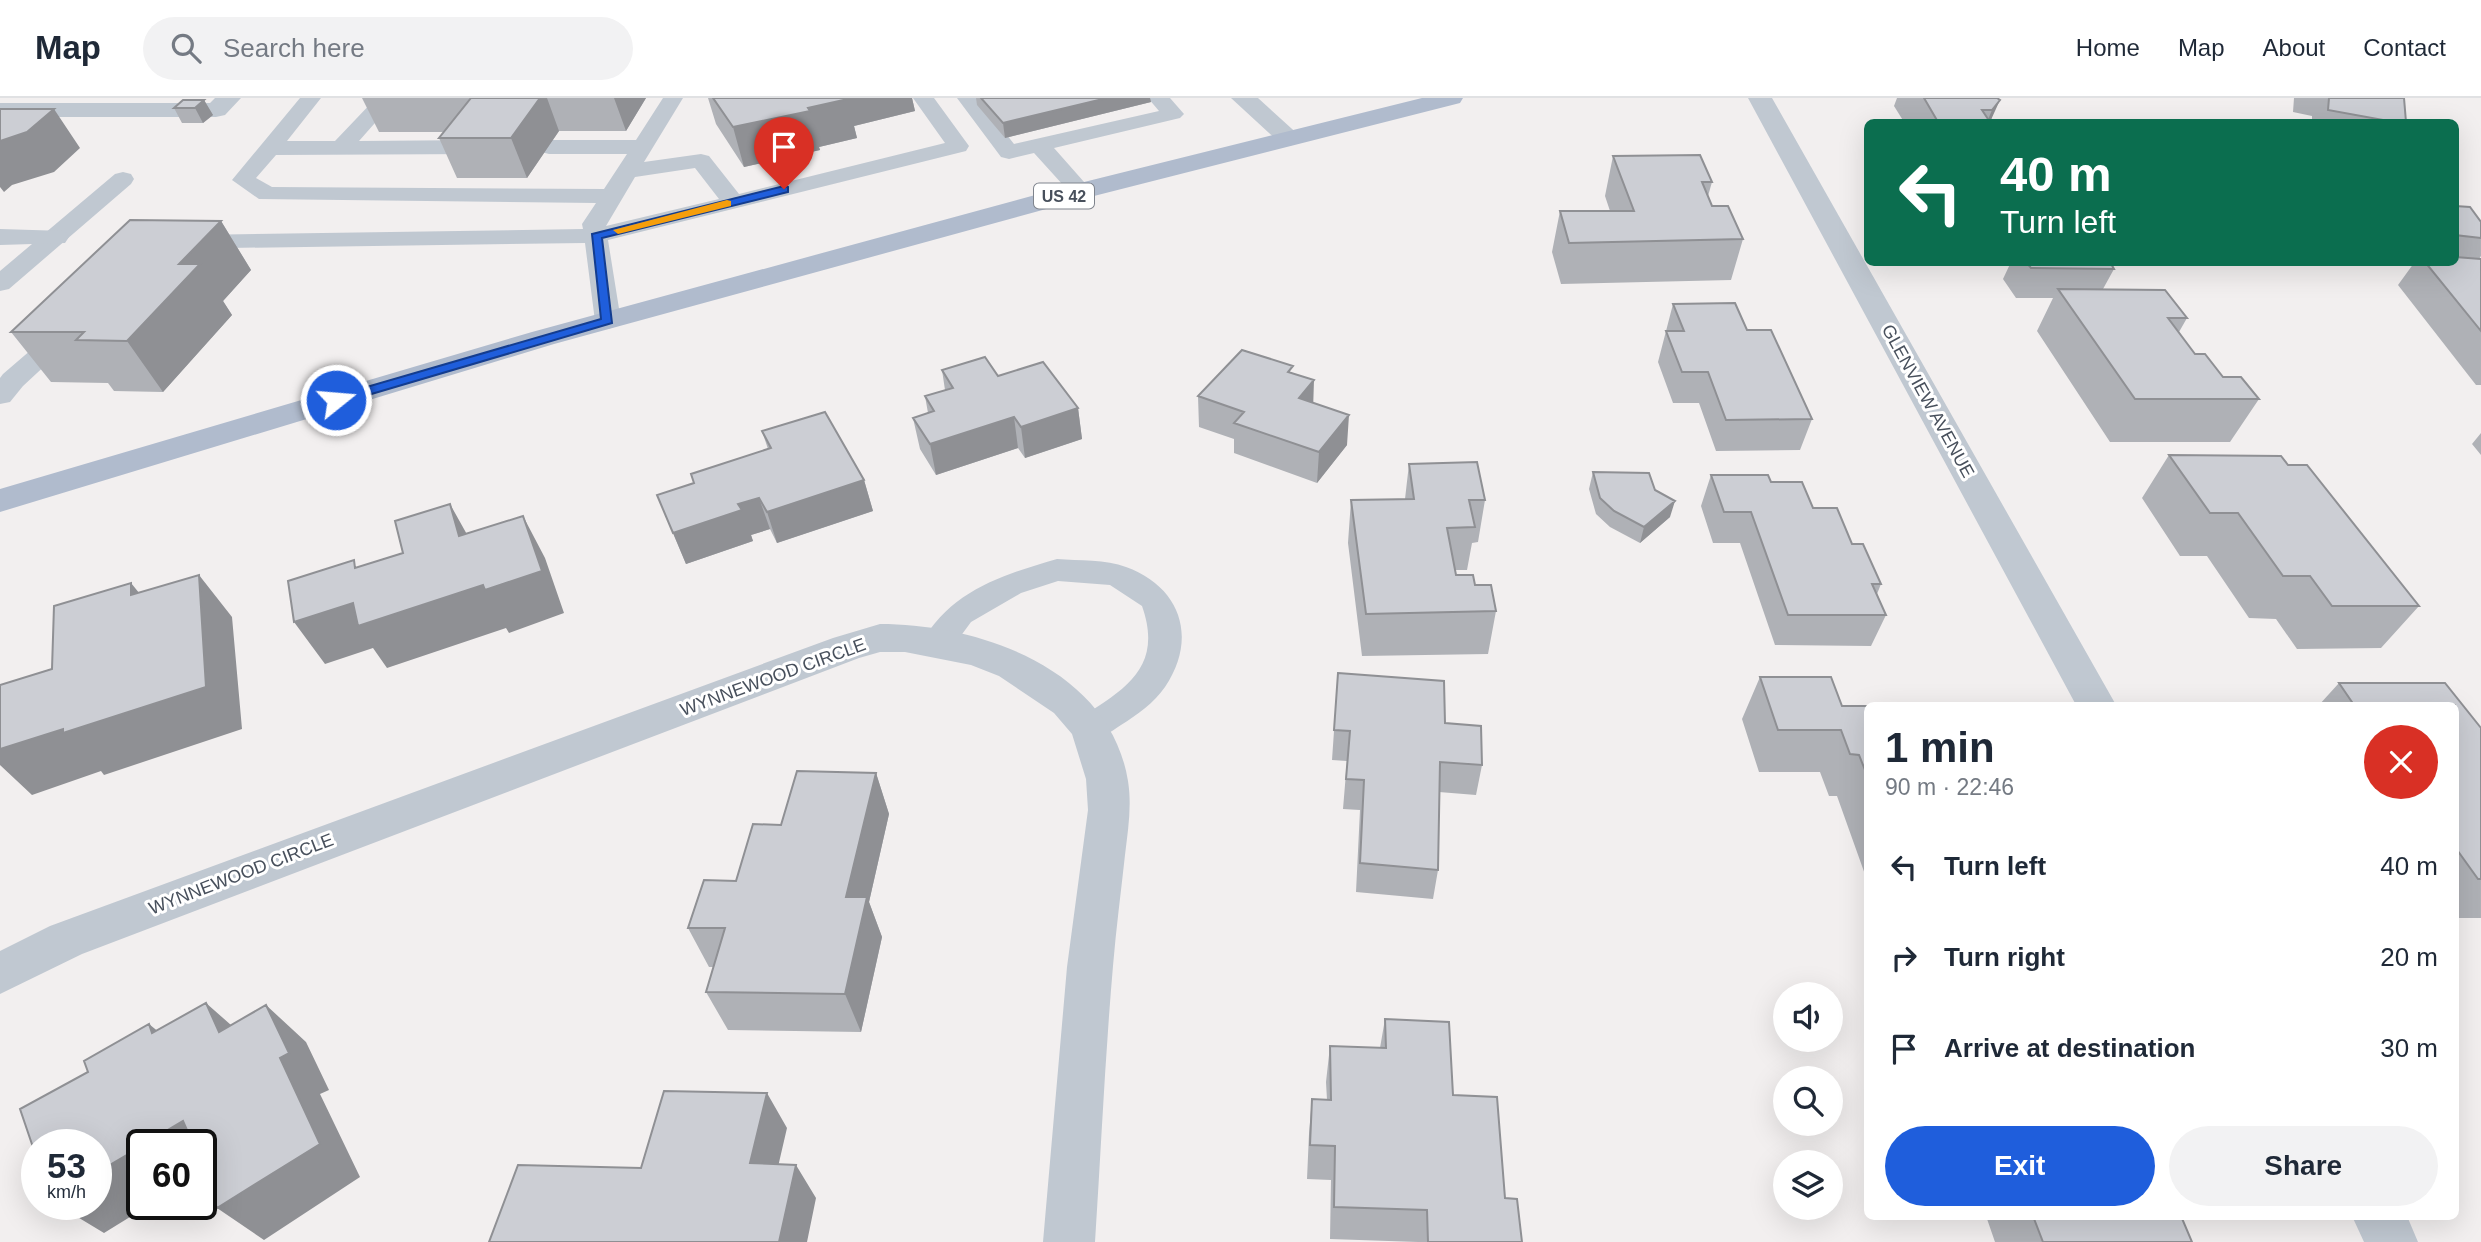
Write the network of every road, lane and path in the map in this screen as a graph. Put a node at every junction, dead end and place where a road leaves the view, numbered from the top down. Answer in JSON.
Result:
{"nodes":[{"id":1,"x":229,"y":98,"type":"edge"},
{"id":2,"x":311,"y":98,"type":"edge"},
{"id":3,"x":387,"y":98,"type":"edge"},
{"id":4,"x":673,"y":98,"type":"edge"},
{"id":5,"x":923,"y":98,"type":"edge"},
{"id":6,"x":967,"y":98,"type":"edge"},
{"id":7,"x":1158,"y":98,"type":"edge"},
{"id":8,"x":1243,"y":98,"type":"edge"},
{"id":9,"x":1451,"y":98,"type":"edge"},
{"id":10,"x":1760,"y":98,"type":"edge"},
{"id":11,"x":0,"y":110,"type":"edge"},
{"id":12,"x":1289,"y":138,"type":"junction"},
{"id":13,"x":1040,"y":146,"type":"junction"},
{"id":14,"x":549,"y":147,"type":"dead end"},
{"id":15,"x":268,"y":148,"type":"junction"},
{"id":16,"x":341,"y":148,"type":"junction"},
{"id":17,"x":480,"y":148,"type":"edge"},
{"id":18,"x":642,"y":148,"type":"junction"},
{"id":19,"x":628,"y":171,"type":"junction"},
{"id":20,"x":123,"y":179,"type":"dead end"},
{"id":21,"x":1082,"y":191,"type":"junction"},
{"id":22,"x":267,"y":194,"type":"junction"},
{"id":23,"x":611,"y":196,"type":"junction"},
{"id":24,"x":734,"y":202,"type":"junction"},
{"id":25,"x":242,"y":226,"type":"junction"},
{"id":26,"x":596,"y":236,"type":"junction"},
{"id":27,"x":0,"y":237,"type":"edge"},
{"id":28,"x":55,"y":237,"type":"junction"},
{"id":29,"x":164,"y":259,"type":"edge"},
{"id":30,"x":0,"y":284,"type":"edge"},
{"id":31,"x":89,"y":312,"type":"edge"},
{"id":32,"x":608,"y":321,"type":"junction"},
{"id":33,"x":0,"y":396,"type":"edge"},
{"id":34,"x":0,"y":501,"type":"edge"},
{"id":35,"x":937,"y":644,"type":"junction"},
{"id":36,"x":2094,"y":702,"type":"edge"},
{"id":37,"x":1090,"y":728,"type":"junction"},
{"id":38,"x":0,"y":973,"type":"edge"},
{"id":39,"x":2380,"y":1220,"type":"edge"},
{"id":40,"x":1069,"y":1242,"type":"edge"},
{"id":41,"x":2392,"y":1242,"type":"edge"}],
"edges":[{"from":1,"to":11,"type":"street"},
{"from":2,"to":15,"type":"lane"},
{"from":3,"to":16,"type":"lane"},
{"from":4,"to":18,"type":"lane"},
{"from":5,"to":24,"type":"lane"},
{"from":6,"to":13,"type":"lane"},
{"from":7,"to":13,"type":"lane"},
{"from":8,"to":12,"type":"street"},
{"from":9,"to":12,"type":"main road","number":"US 42"},
{"from":10,"to":36,"type":"street","name":"GLENVIEW AVENUE"},
{"from":12,"to":21,"type":"main road","number":"US 42"},
{"from":13,"to":21,"type":"lane"},
{"from":14,"to":18,"type":"lane"},
{"from":15,"to":16,"type":"lane"},
{"from":15,"to":22,"type":"lane"},
{"from":16,"to":17,"type":"lane"},
{"from":18,"to":19,"type":"lane"},
{"from":19,"to":23,"type":"lane"},
{"from":19,"to":24,"type":"lane"},
{"from":20,"to":28,"type":"lane"},
{"from":21,"to":32,"type":"main road","number":"US 42"},
{"from":22,"to":23,"type":"lane"},
{"from":22,"to":25,"type":"lane"},
{"from":23,"to":26,"type":"lane"},
{"from":24,"to":26,"type":"lane"},
{"from":25,"to":26,"type":"lane"},
{"from":25,"to":29,"type":"lane"},
{"from":26,"to":32,"type":"lane"},
{"from":27,"to":28,"type":"street"},
{"from":28,"to":30,"type":"lane"},
{"from":31,"to":33,"type":"lane"},
{"from":32,"to":34,"type":"main road","number":"US 42"},
{"from":35,"to":37,"type":"street","name":"WYNNEWOOD CIRCLE"},
{"from":35,"to":37,"type":"lane"},
{"from":35,"to":38,"type":"street","name":"WYNNEWOOD CIRCLE"},
{"from":37,"to":40,"type":"street","name":"WYNNEWOOD CIRCLE"},
{"from":39,"to":41,"type":"street"}]}
